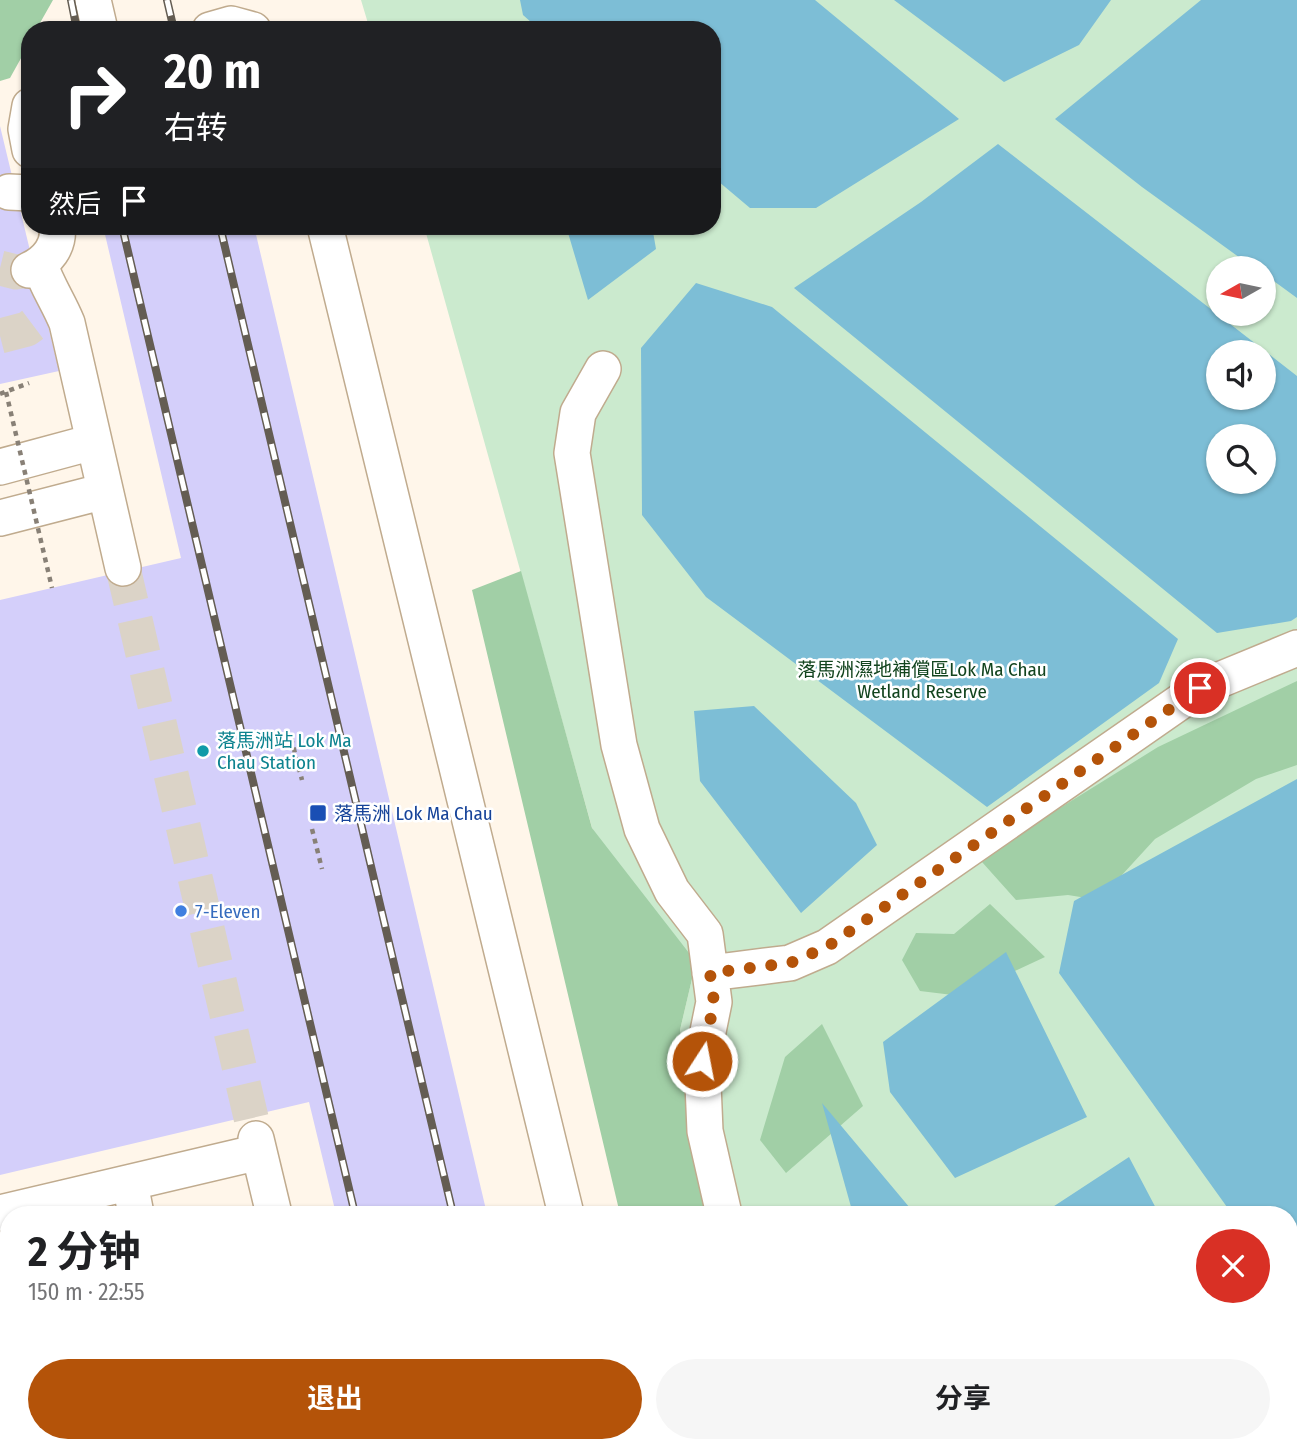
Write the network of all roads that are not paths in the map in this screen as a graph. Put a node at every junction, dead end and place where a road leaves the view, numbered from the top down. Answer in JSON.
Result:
{"nodes":[{"id":1,"x":93,"y":0,"type":"edge"},
{"id":2,"x":98,"y":21,"type":"edge"},
{"id":3,"x":56,"y":235,"type":"edge"},
{"id":4,"x":327,"y":235,"type":"edge"},
{"id":5,"x":603,"y":369,"type":"dead end"},
{"id":6,"x":93,"y":442,"type":"junction"},
{"id":7,"x":0,"y":467,"type":"edge"},
{"id":8,"x":105,"y":491,"type":"junction"},
{"id":9,"x":0,"y":517,"type":"edge"},
{"id":10,"x":123,"y":568,"type":"tunnel mouth"},
{"id":11,"x":1297,"y":648,"type":"edge"},
{"id":12,"x":710,"y":973,"type":"junction"},
{"id":13,"x":133,"y":1199,"type":"edge"},
{"id":14,"x":66,"y":1206,"type":"edge"},
{"id":15,"x":272,"y":1206,"type":"edge"},
{"id":16,"x":564,"y":1206,"type":"edge"},
{"id":17,"x":722,"y":1206,"type":"edge"}],
"edges":[{"from":1,"to":2,"type":"lane"},
{"from":3,"to":6,"type":"lane"},
{"from":4,"to":16,"type":"lane"},
{"from":5,"to":12,"type":"lane"},
{"from":6,"to":7,"type":"lane"},
{"from":6,"to":8,"type":"lane"},
{"from":8,"to":9,"type":"lane"},
{"from":8,"to":10,"type":"lane"},
{"from":11,"to":12,"type":"lane"},
{"from":12,"to":17,"type":"lane"},
{"from":13,"to":14,"type":"lane"},
{"from":13,"to":15,"type":"lane"}]}
